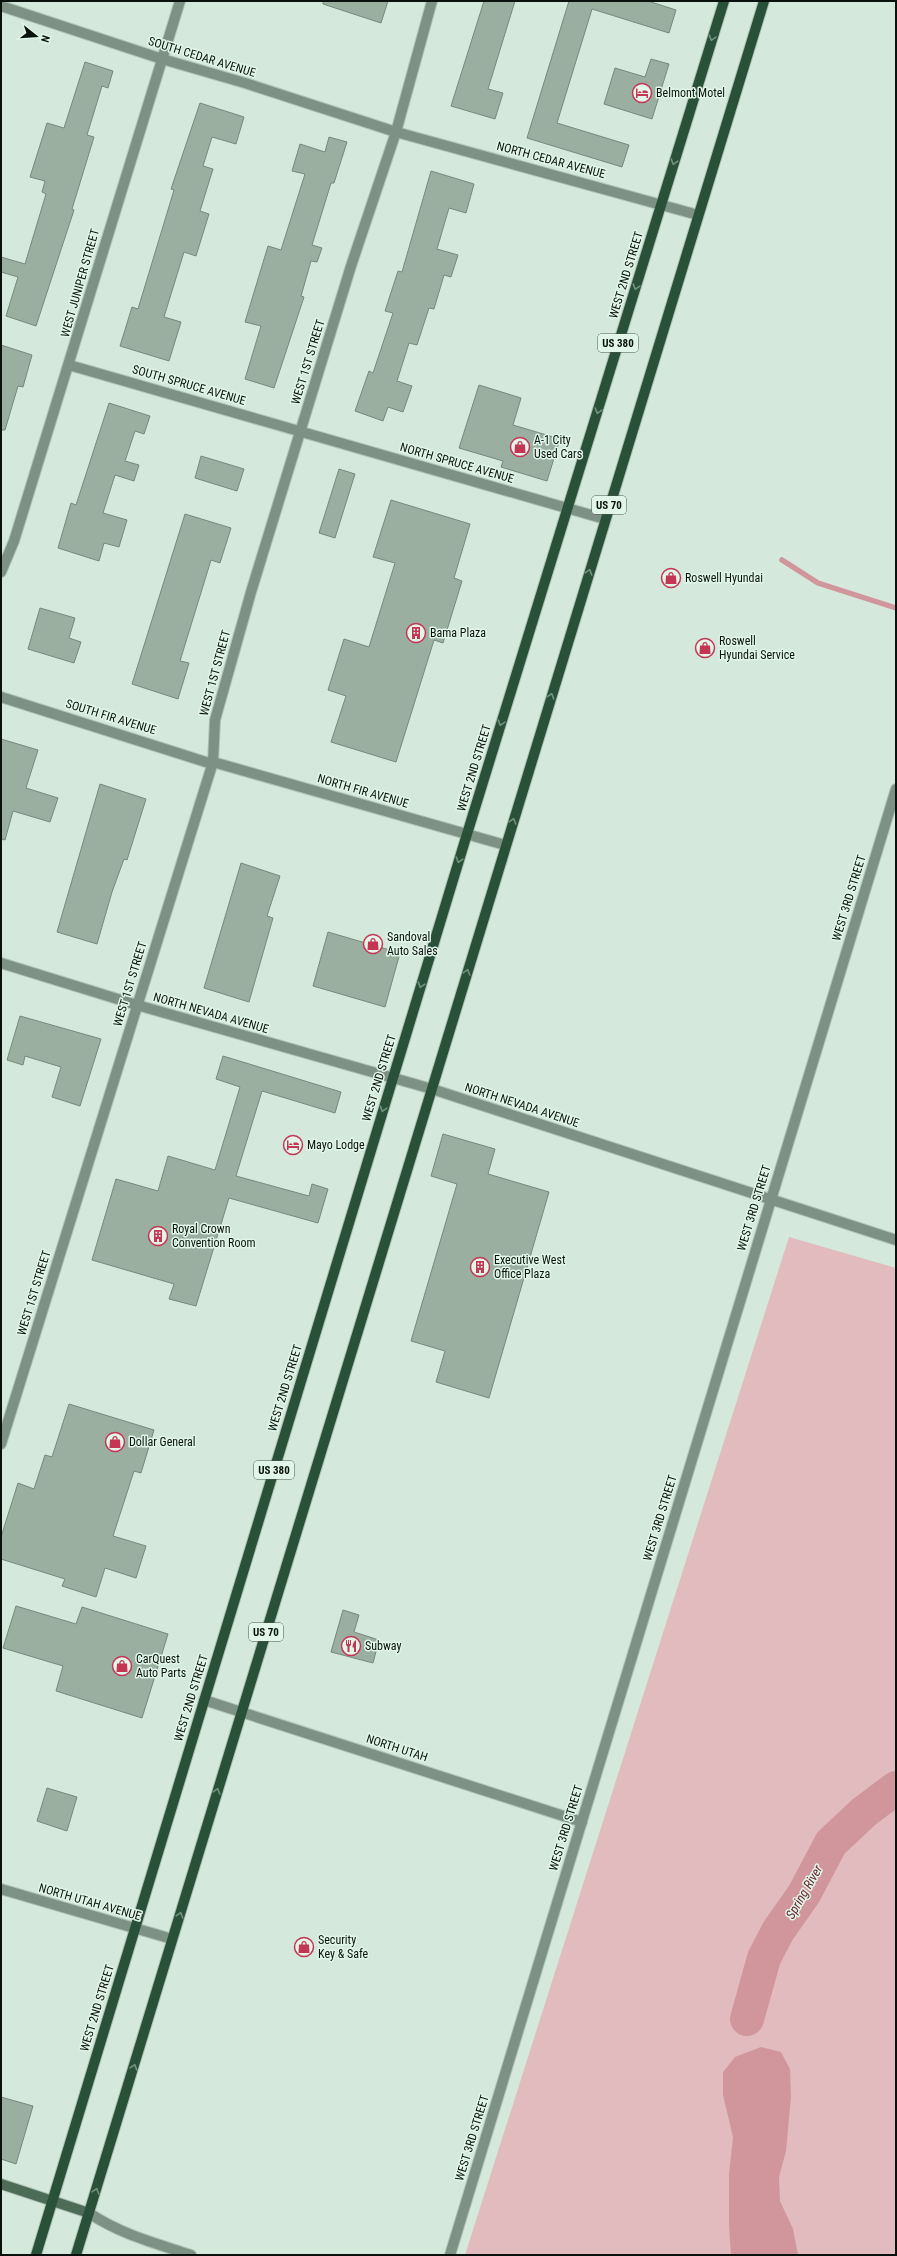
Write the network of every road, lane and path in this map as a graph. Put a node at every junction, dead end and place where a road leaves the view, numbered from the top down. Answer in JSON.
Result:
{"nodes":[{"id":1,"x":180,"y":1,"type":"edge"},
{"id":2,"x":432,"y":1,"type":"edge"},
{"id":3,"x":724,"y":1,"type":"edge"},
{"id":4,"x":764,"y":1,"type":"edge"},
{"id":5,"x":1,"y":6,"type":"edge"},
{"id":6,"x":162,"y":59,"type":"junction"},
{"id":7,"x":396,"y":132,"type":"junction"},
{"id":8,"x":661,"y":204,"type":"junction"},
{"id":9,"x":698,"y":215,"type":"junction"},
{"id":10,"x":70,"y":365,"type":"junction"},
{"id":11,"x":301,"y":431,"type":"junction"},
{"id":12,"x":568,"y":508,"type":"junction"},
{"id":13,"x":605,"y":519,"type":"junction"},
{"id":14,"x":1,"y":572,"type":"edge"},
{"id":15,"x":1,"y":697,"type":"edge"},
{"id":16,"x":213,"y":762,"type":"junction"},
{"id":17,"x":896,"y":789,"type":"edge"},
{"id":18,"x":467,"y":834,"type":"junction"},
{"id":19,"x":505,"y":845,"type":"junction"},
{"id":20,"x":1,"y":963,"type":"edge"},
{"id":21,"x":137,"y":1005,"type":"junction"},
{"id":22,"x":393,"y":1078,"type":"junction"},
{"id":23,"x":432,"y":1090,"type":"junction"},
{"id":24,"x":770,"y":1200,"type":"junction"},
{"id":25,"x":896,"y":1240,"type":"edge"},
{"id":26,"x":1,"y":1444,"type":"edge"},
{"id":27,"x":204,"y":1700,"type":"junction"},
{"id":28,"x":242,"y":1712,"type":"junction"},
{"id":29,"x":582,"y":1822,"type":"junction"},
{"id":30,"x":1,"y":1889,"type":"edge"},
{"id":31,"x":135,"y":1928,"type":"junction"},
{"id":32,"x":172,"y":1939,"type":"junction"},
{"id":33,"x":1,"y":2184,"type":"edge"},
{"id":34,"x":52,"y":2200,"type":"junction"},
{"id":35,"x":89,"y":2213,"type":"junction"},
{"id":36,"x":36,"y":2255,"type":"edge"},
{"id":37,"x":76,"y":2255,"type":"edge"},
{"id":38,"x":191,"y":2255,"type":"edge"},
{"id":39,"x":450,"y":2255,"type":"edge"}],
"edges":[{"from":1,"to":6,"type":"street","name":"WEST JUNIPER STREET"},
{"from":2,"to":7,"type":"street","name":"WEST 1ST STREET"},
{"from":3,"to":8,"type":"main road","name":"WEST 2ND STREET","number":"US 380","one_way":true},
{"from":4,"to":9,"type":"main road","number":"US 70"},
{"from":5,"to":6,"type":"street","name":"SOUTH CEDAR AVENUE"},
{"from":6,"to":7,"type":"street","name":"SOUTH CEDAR AVENUE"},
{"from":6,"to":10,"type":"street","name":"WEST JUNIPER STREET"},
{"from":7,"to":8,"type":"street","name":"NORTH CEDAR AVENUE"},
{"from":7,"to":11,"type":"street","name":"WEST 1ST STREET"},
{"from":8,"to":9,"type":"street","name":"NORTH CEDAR AVENUE"},
{"from":8,"to":12,"type":"main road","name":"WEST 2ND STREET","number":"US 380","one_way":true},
{"from":9,"to":13,"type":"main road","number":"US 70"},
{"from":10,"to":11,"type":"street","name":"SOUTH SPRUCE AVENUE"},
{"from":10,"to":14,"type":"street","name":"WEST JUNIPER STREET"},
{"from":11,"to":12,"type":"street","name":"NORTH SPRUCE AVENUE"},
{"from":11,"to":16,"type":"street","name":"WEST 1ST STREET"},
{"from":12,"to":13,"type":"street","name":"NORTH SPRUCE AVENUE"},
{"from":12,"to":18,"type":"main road","name":"WEST 2ND STREET","number":"US 380","one_way":true},
{"from":19,"to":13,"type":"main road","number":"US 70","one_way":true},
{"from":15,"to":16,"type":"street","name":"SOUTH FIR AVENUE"},
{"from":16,"to":18,"type":"street","name":"NORTH FIR AVENUE"},
{"from":16,"to":21,"type":"street","name":"WEST 1ST STREET"},
{"from":17,"to":24,"type":"street","name":"WEST 3RD STREET"},
{"from":18,"to":19,"type":"street","name":"NORTH FIR AVENUE"},
{"from":18,"to":22,"type":"main road","name":"WEST 2ND STREET","number":"US 380","one_way":true},
{"from":23,"to":19,"type":"main road","number":"US 70","one_way":true},
{"from":20,"to":21,"type":"street","name":"NORTH NEVADA AVENUE"},
{"from":21,"to":22,"type":"street","name":"NORTH NEVADA AVENUE"},
{"from":21,"to":26,"type":"street","name":"WEST 1ST STREET"},
{"from":22,"to":23,"type":"street","name":"NORTH NEVADA AVENUE"},
{"from":22,"to":27,"type":"main road","name":"WEST 2ND STREET","number":"US 380","one_way":true},
{"from":23,"to":24,"type":"street","name":"NORTH NEVADA AVENUE"},
{"from":23,"to":28,"type":"main road","number":"US 70"},
{"from":24,"to":25,"type":"street","name":"NORTH NEVADA AVENUE"},
{"from":24,"to":29,"type":"street","name":"WEST 3RD STREET"},
{"from":27,"to":28,"type":"street","name":"NORTH UTAH"},
{"from":27,"to":31,"type":"main road","name":"WEST 2ND STREET","number":"US 380"},
{"from":28,"to":29,"type":"street","name":"NORTH UTAH"},
{"from":32,"to":28,"type":"main road","number":"US 70","one_way":true},
{"from":29,"to":39,"type":"street","name":"WEST 3RD STREET"},
{"from":30,"to":31,"type":"street","name":"NORTH UTAH AVENUE"},
{"from":31,"to":32,"type":"street","name":"NORTH UTAH AVENUE"},
{"from":31,"to":34,"type":"main road","name":"WEST 2ND STREET","number":"US 380"},
{"from":35,"to":32,"type":"main road","number":"US 70","one_way":true},
{"from":33,"to":34,"type":"street"},
{"from":34,"to":35,"type":"street"},
{"from":34,"to":36,"type":"main road","name":"WEST 2ND STREET","number":"US 380"},
{"from":35,"to":37,"type":"main road","number":"US 70"},
{"from":35,"to":38,"type":"street"}]}
